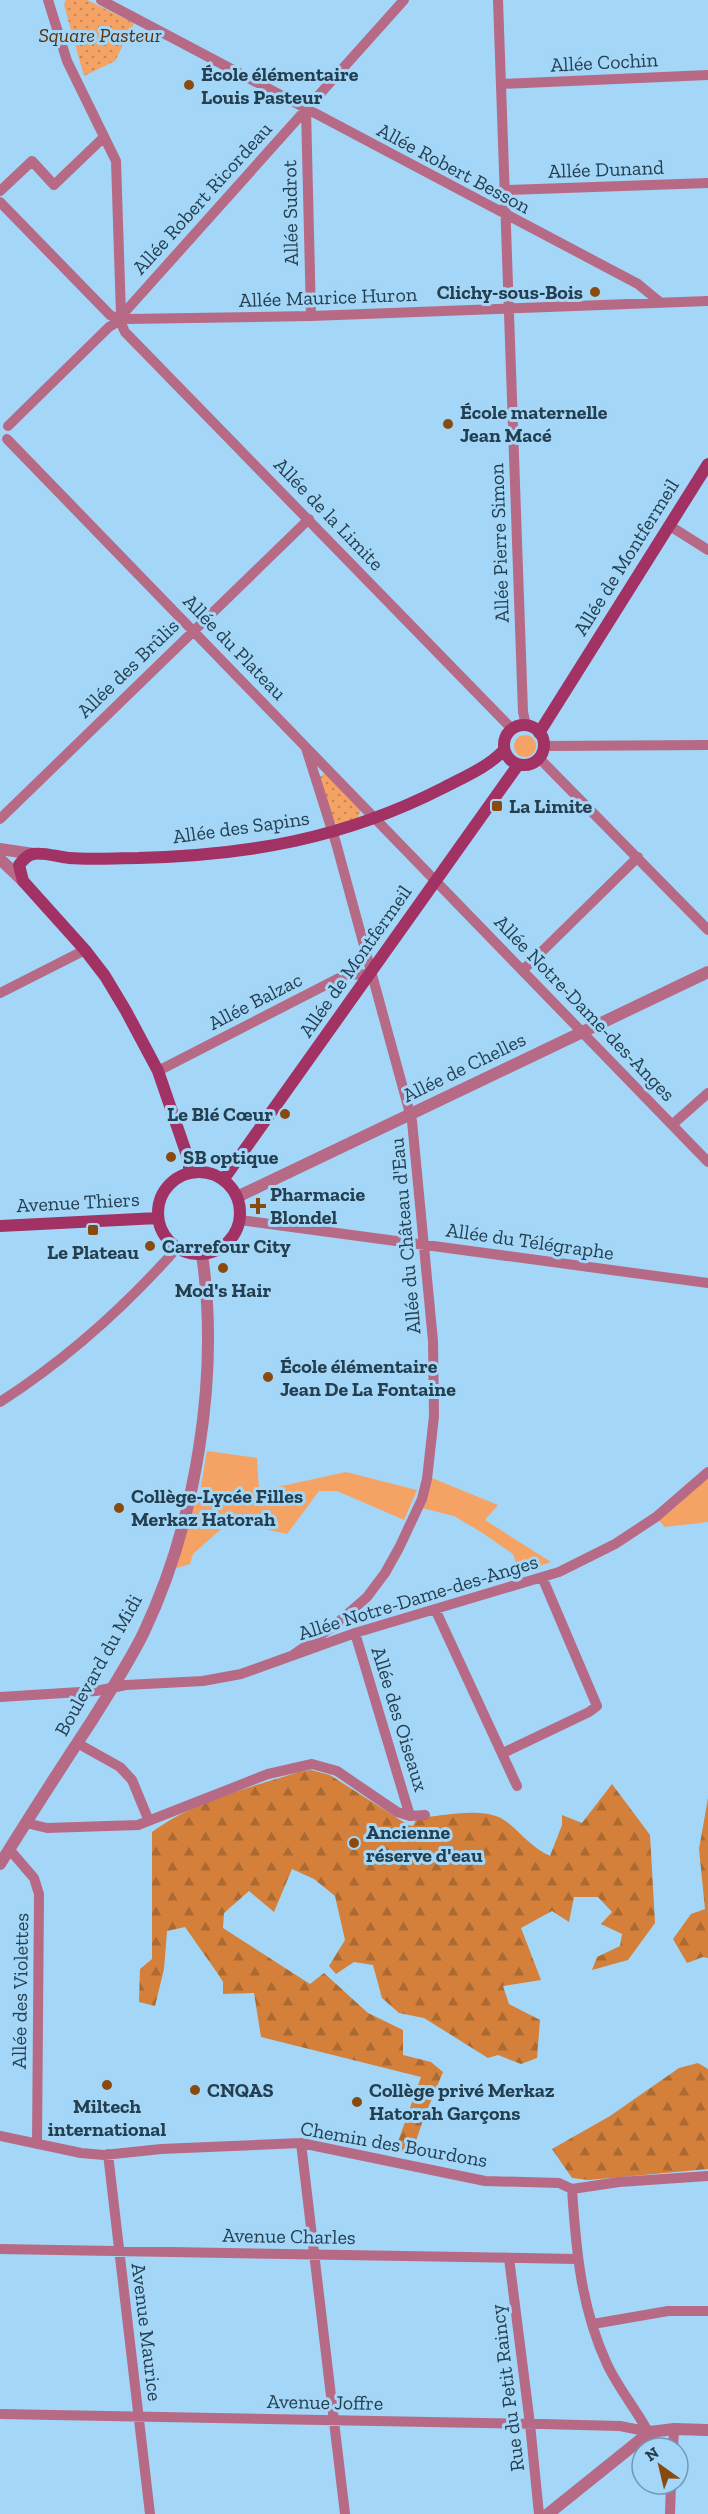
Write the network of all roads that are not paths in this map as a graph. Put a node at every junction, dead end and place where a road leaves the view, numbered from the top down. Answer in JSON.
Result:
{"nodes":[{"id":1,"x":48,"y":0,"type":"edge"},
{"id":2,"x":101,"y":0,"type":"edge"},
{"id":3,"x":404,"y":0,"type":"edge"},
{"id":4,"x":498,"y":0,"type":"edge"},
{"id":5,"x":708,"y":75,"type":"edge"},
{"id":6,"x":501,"y":84,"type":"junction"},
{"id":7,"x":306,"y":109,"type":"junction"},
{"id":8,"x":104,"y":137,"type":"junction"},
{"id":9,"x":708,"y":183,"type":"edge"},
{"id":10,"x":505,"y":190,"type":"junction"},
{"id":11,"x":0,"y":191,"type":"edge"},
{"id":12,"x":0,"y":202,"type":"edge"},
{"id":13,"x":507,"y":216,"type":"junction"},
{"id":14,"x":708,"y":301,"type":"edge"},
{"id":15,"x":661,"y":303,"type":"junction"},
{"id":16,"x":509,"y":308,"type":"junction"},
{"id":17,"x":311,"y":316,"type":"junction"},
{"id":18,"x":122,"y":319,"type":"junction"},
{"id":19,"x":4,"y":424,"type":"edge"},
{"id":20,"x":4,"y":441,"type":"edge"},
{"id":21,"x":708,"y":464,"type":"edge"},
{"id":22,"x":309,"y":519,"type":"junction"},
{"id":23,"x":670,"y":525,"type":"junction"},
{"id":24,"x":708,"y":550,"type":"edge"},
{"id":25,"x":193,"y":630,"type":"junction"},
{"id":26,"x":526,"y":725,"type":"junction"},
{"id":27,"x":512,"y":729,"type":"junction"},
{"id":28,"x":539,"y":733,"type":"junction"},
{"id":29,"x":303,"y":742,"type":"junction"},
{"id":30,"x":708,"y":745,"type":"edge"},
{"id":31,"x":544,"y":746,"type":"junction"},
{"id":32,"x":504,"y":750,"type":"junction"},
{"id":33,"x":539,"y":758,"type":"junction"},
{"id":34,"x":518,"y":765,"type":"junction"},
{"id":35,"x":332,"y":773,"type":"junction"},
{"id":36,"x":315,"y":780,"type":"junction"},
{"id":37,"x":0,"y":819,"type":"edge"},
{"id":38,"x":375,"y":819,"type":"junction"},
{"id":39,"x":332,"y":832,"type":"junction"},
{"id":40,"x":0,"y":849,"type":"edge"},
{"id":41,"x":33,"y":854,"type":"junction"},
{"id":42,"x":638,"y":857,"type":"junction"},
{"id":43,"x":0,"y":859,"type":"edge"},
{"id":44,"x":436,"y":880,"type":"junction"},
{"id":45,"x":23,"y":881,"type":"junction"},
{"id":46,"x":708,"y":930,"type":"edge"},
{"id":47,"x":85,"y":950,"type":"junction"},
{"id":48,"x":523,"y":970,"type":"junction"},
{"id":49,"x":708,"y":972,"type":"edge"},
{"id":50,"x":371,"y":974,"type":"junction"},
{"id":51,"x":0,"y":993,"type":"edge"},
{"id":52,"x":583,"y":1032,"type":"junction"},
{"id":53,"x":158,"y":1071,"type":"junction"},
{"id":54,"x":708,"y":1093,"type":"edge"},
{"id":55,"x":411,"y":1114,"type":"junction"},
{"id":56,"x":673,"y":1124,"type":"junction"},
{"id":57,"x":708,"y":1162,"type":"edge"},
{"id":58,"x":189,"y":1173,"type":"junction"},
{"id":59,"x":223,"y":1180,"type":"junction"},
{"id":60,"x":237,"y":1197,"type":"junction"},
{"id":61,"x":158,"y":1218,"type":"junction"},
{"id":62,"x":240,"y":1220,"type":"junction"},
{"id":63,"x":0,"y":1226,"type":"edge"},
{"id":64,"x":422,"y":1245,"type":"junction"},
{"id":65,"x":177,"y":1248,"type":"junction"},
{"id":66,"x":202,"y":1255,"type":"junction"},
{"id":67,"x":708,"y":1283,"type":"edge"},
{"id":68,"x":0,"y":1402,"type":"edge"},
{"id":69,"x":708,"y":1472,"type":"edge"},
{"id":70,"x":542,"y":1577,"type":"junction"},
{"id":71,"x":435,"y":1609,"type":"junction"},
{"id":72,"x":355,"y":1633,"type":"junction"},
{"id":73,"x":293,"y":1655,"type":"junction"},
{"id":74,"x":111,"y":1689,"type":"junction"},
{"id":75,"x":0,"y":1697,"type":"edge"},
{"id":76,"x":77,"y":1743,"type":"junction"},
{"id":77,"x":503,"y":1753,"type":"junction"},
{"id":78,"x":517,"y":1786,"type":"dead end"},
{"id":79,"x":410,"y":1815,"type":"junction"},
{"id":80,"x":425,"y":1815,"type":"dead end"},
{"id":81,"x":148,"y":1821,"type":"junction"},
{"id":82,"x":26,"y":1823,"type":"junction"},
{"id":83,"x":9,"y":1849,"type":"junction"},
{"id":84,"x":0,"y":1864,"type":"edge"},
{"id":85,"x":0,"y":2136,"type":"edge"},
{"id":86,"x":301,"y":2143,"type":"junction"},
{"id":87,"x":37,"y":2144,"type":"junction"},
{"id":88,"x":108,"y":2154,"type":"junction"},
{"id":89,"x":708,"y":2176,"type":"edge"},
{"id":90,"x":572,"y":2189,"type":"junction"},
{"id":91,"x":0,"y":2249,"type":"edge"},
{"id":92,"x":118,"y":2252,"type":"junction"},
{"id":93,"x":313,"y":2253,"type":"junction"},
{"id":94,"x":509,"y":2258,"type":"junction"},
{"id":95,"x":577,"y":2259,"type":"junction"},
{"id":96,"x":708,"y":2311,"type":"edge"},
{"id":97,"x":592,"y":2324,"type":"junction"},
{"id":98,"x":0,"y":2414,"type":"edge"},
{"id":99,"x":139,"y":2417,"type":"junction"},
{"id":100,"x":335,"y":2420,"type":"junction"},
{"id":101,"x":530,"y":2424,"type":"junction"},
{"id":102,"x":674,"y":2429,"type":"junction"},
{"id":103,"x":708,"y":2430,"type":"edge"},
{"id":104,"x":650,"y":2432,"type":"junction"},
{"id":105,"x":652,"y":2436,"type":"edge"},
{"id":106,"x":674,"y":2436,"type":"edge"},
{"id":107,"x":671,"y":2496,"type":"edge"},
{"id":108,"x":150,"y":2514,"type":"edge"},
{"id":109,"x":345,"y":2514,"type":"edge"},
{"id":110,"x":539,"y":2514,"type":"edge"},
{"id":111,"x":548,"y":2514,"type":"edge"},
{"id":112,"x":670,"y":2514,"type":"edge"}],
"edges":[{"from":1,"to":8,"type":"street"},
{"from":2,"to":7,"type":"street","name":"Allée Robert Besson"},
{"from":3,"to":7,"type":"street","name":"Allée Robert Ricordeau"},
{"from":4,"to":6,"type":"street","name":"Allée Pierre Simon"},
{"from":5,"to":6,"type":"street","name":"Allée Cochin"},
{"from":6,"to":10,"type":"street","name":"Allée Pierre Simon"},
{"from":7,"to":13,"type":"street","name":"Allée Robert Besson"},
{"from":7,"to":17,"type":"street","name":"Allée Sudrot"},
{"from":7,"to":18,"type":"street","name":"Allée Robert Ricordeau"},
{"from":8,"to":11,"type":"street"},
{"from":8,"to":18,"type":"street"},
{"from":9,"to":10,"type":"street","name":"Allée Dunand"},
{"from":10,"to":13,"type":"street","name":"Allée Pierre Simon"},
{"from":12,"to":18,"type":"street","name":"Allée de la Limite"},
{"from":13,"to":15,"type":"street","name":"Allée Robert Besson"},
{"from":13,"to":16,"type":"street","name":"Allée Pierre Simon"},
{"from":14,"to":15,"type":"street","name":"Allée Maurice Huron"},
{"from":15,"to":16,"type":"street","name":"Allée Maurice Huron"},
{"from":16,"to":17,"type":"street","name":"Allée Maurice Huron"},
{"from":16,"to":26,"type":"street","name":"Allée Pierre Simon"},
{"from":17,"to":18,"type":"street","name":"Allée Maurice Huron"},
{"from":18,"to":19,"type":"street","name":"Allée Robert Ricordeau"},
{"from":18,"to":22,"type":"street","name":"Allée de la Limite"},
{"from":19,"to":20,"type":"street"},
{"from":20,"to":25,"type":"street","name":"Allée du Plateau"},
{"from":21,"to":23,"type":"main road","name":"Allée de Montfermeil"},
{"from":22,"to":25,"type":"street","name":"Allée des Brûlis"},
{"from":22,"to":27,"type":"street","name":"Allée de la Limite"},
{"from":23,"to":24,"type":"street"},
{"from":23,"to":28,"type":"main road","name":"Allée de Montfermeil"},
{"from":25,"to":29,"type":"street","name":"Allée du Plateau"},
{"from":25,"to":37,"type":"street","name":"Allée des Brûlis"},
{"from":26,"to":27,"type":"main road"},
{"from":26,"to":28,"type":"main road"},
{"from":27,"to":32,"type":"main road"},
{"from":28,"to":31,"type":"main road"},
{"from":29,"to":35,"type":"street","name":"Allée du Plateau"},
{"from":29,"to":36,"type":"street","name":"Allée du Château d'Eau"},
{"from":30,"to":31,"type":"street"},
{"from":31,"to":33,"type":"main road"},
{"from":32,"to":34,"type":"main road"},
{"from":32,"to":38,"type":"main road","name":"Allée des Sapins"},
{"from":33,"to":34,"type":"main road"},
{"from":33,"to":42,"type":"street"},
{"from":34,"to":44,"type":"main road","name":"Allée de Montfermeil"},
{"from":35,"to":36,"type":"street"},
{"from":35,"to":38,"type":"street","name":"Allée du Plateau"},
{"from":36,"to":39,"type":"street","name":"Allée du Château d'Eau"},
{"from":38,"to":39,"type":"main road","name":"Allée des Sapins"},
{"from":38,"to":44,"type":"street","name":"Allée du Plateau"},
{"from":39,"to":41,"type":"main road","name":"Allée des Sapins"},
{"from":39,"to":50,"type":"street","name":"Allée du Château d'Eau"},
{"from":40,"to":41,"type":"street","name":"Allée des Sapins"},
{"from":41,"to":45,"type":"main road"},
{"from":42,"to":46,"type":"street"},
{"from":42,"to":48,"type":"street"},
{"from":43,"to":45,"type":"street"},
{"from":44,"to":48,"type":"street","name":"Allée Notre-Dame-des-Anges"},
{"from":44,"to":50,"type":"main road","name":"Allée de Montfermeil"},
{"from":45,"to":47,"type":"main road"},
{"from":47,"to":51,"type":"street"},
{"from":47,"to":53,"type":"main road"},
{"from":48,"to":52,"type":"street","name":"Allée Notre-Dame-des-Anges"},
{"from":49,"to":52,"type":"street","name":"Allée de Chelles"},
{"from":50,"to":53,"type":"street","name":"Allée Balzac"},
{"from":50,"to":55,"type":"street","name":"Allée du Château d'Eau"},
{"from":50,"to":59,"type":"main road","name":"Allée de Montfermeil"},
{"from":52,"to":55,"type":"street","name":"Allée de Chelles"},
{"from":52,"to":56,"type":"street","name":"Allée Notre-Dame-des-Anges"},
{"from":53,"to":58,"type":"main road"},
{"from":54,"to":56,"type":"street"},
{"from":55,"to":60,"type":"street","name":"Allée de Chelles"},
{"from":55,"to":64,"type":"street","name":"Allée du Château d'Eau"},
{"from":56,"to":57,"type":"street","name":"Allée Notre-Dame-des-Anges"},
{"from":58,"to":59,"type":"main road"},
{"from":58,"to":61,"type":"main road"},
{"from":59,"to":60,"type":"main road"},
{"from":60,"to":62,"type":"main road"},
{"from":61,"to":63,"type":"main road","name":"Avenue Thiers"},
{"from":61,"to":65,"type":"main road"},
{"from":62,"to":64,"type":"street","name":"Allée du Télégraphe"},
{"from":62,"to":66,"type":"main road"},
{"from":64,"to":67,"type":"street","name":"Allée du Télégraphe"},
{"from":64,"to":73,"type":"street","name":"Allée du Château d'Eau"},
{"from":65,"to":66,"type":"main road"},
{"from":65,"to":68,"type":"street"},
{"from":66,"to":74,"type":"street","name":"Boulevard du Midi"},
{"from":69,"to":70,"type":"street","name":"Allée Notre-Dame-des-Anges"},
{"from":70,"to":71,"type":"street","name":"Allée Notre-Dame-des-Anges"},
{"from":70,"to":77,"type":"street"},
{"from":71,"to":72,"type":"street","name":"Allée Notre-Dame-des-Anges"},
{"from":71,"to":77,"type":"street"},
{"from":72,"to":73,"type":"street","name":"Allée Notre-Dame-des-Anges"},
{"from":72,"to":79,"type":"street","name":"Allée des Oiseaux"},
{"from":73,"to":74,"type":"street","name":"Allée Notre-Dame-des-Anges"},
{"from":74,"to":75,"type":"street","name":"Allée Notre-Dame-des-Anges"},
{"from":74,"to":76,"type":"street","name":"Boulevard du Midi"},
{"from":76,"to":81,"type":"street"},
{"from":76,"to":82,"type":"street","name":"Boulevard du Midi"},
{"from":77,"to":78,"type":"street"},
{"from":79,"to":80,"type":"street"},
{"from":79,"to":81,"type":"street"},
{"from":81,"to":82,"type":"street"},
{"from":82,"to":83,"type":"street","name":"Boulevard du Midi"},
{"from":83,"to":84,"type":"street","name":"Boulevard du Midi"},
{"from":83,"to":87,"type":"street","name":"Allée des Violettes"},
{"from":85,"to":87,"type":"street","name":"Chemin des Bourdons"},
{"from":86,"to":88,"type":"street","name":"Chemin des Bourdons"},
{"from":86,"to":90,"type":"street","name":"Chemin des Bourdons"},
{"from":86,"to":93,"type":"street"},
{"from":87,"to":88,"type":"street","name":"Chemin des Bourdons"},
{"from":88,"to":92,"type":"street","name":"Avenue Maurice"},
{"from":89,"to":90,"type":"street","name":"Chemin des Bourdons"},
{"from":90,"to":95,"type":"street"},
{"from":91,"to":92,"type":"street","name":"Avenue Charles"},
{"from":92,"to":93,"type":"street","name":"Avenue Charles"},
{"from":92,"to":99,"type":"street","name":"Avenue Maurice"},
{"from":93,"to":94,"type":"street","name":"Avenue Charles"},
{"from":93,"to":100,"type":"street"},
{"from":94,"to":95,"type":"street","name":"Avenue Charles"},
{"from":94,"to":101,"type":"street","name":"Rue du Petit Raincy"},
{"from":95,"to":97,"type":"street"},
{"from":96,"to":97,"type":"street"},
{"from":97,"to":104,"type":"street"},
{"from":98,"to":99,"type":"street","name":"Avenue Joffre"},
{"from":99,"to":100,"type":"street","name":"Avenue Joffre"},
{"from":99,"to":108,"type":"street","name":"Avenue Maurice"},
{"from":100,"to":101,"type":"street","name":"Avenue Joffre"},
{"from":100,"to":109,"type":"street"},
{"from":101,"to":104,"type":"street","name":"Avenue Joffre"},
{"from":101,"to":110,"type":"street","name":"Rue du Petit Raincy"},
{"from":102,"to":103,"type":"street"},
{"from":102,"to":104,"type":"street"},
{"from":102,"to":106,"type":"street"},
{"from":104,"to":105,"type":"street"},
{"from":104,"to":111,"type":"street"},
{"from":107,"to":112,"type":"street"}]}
